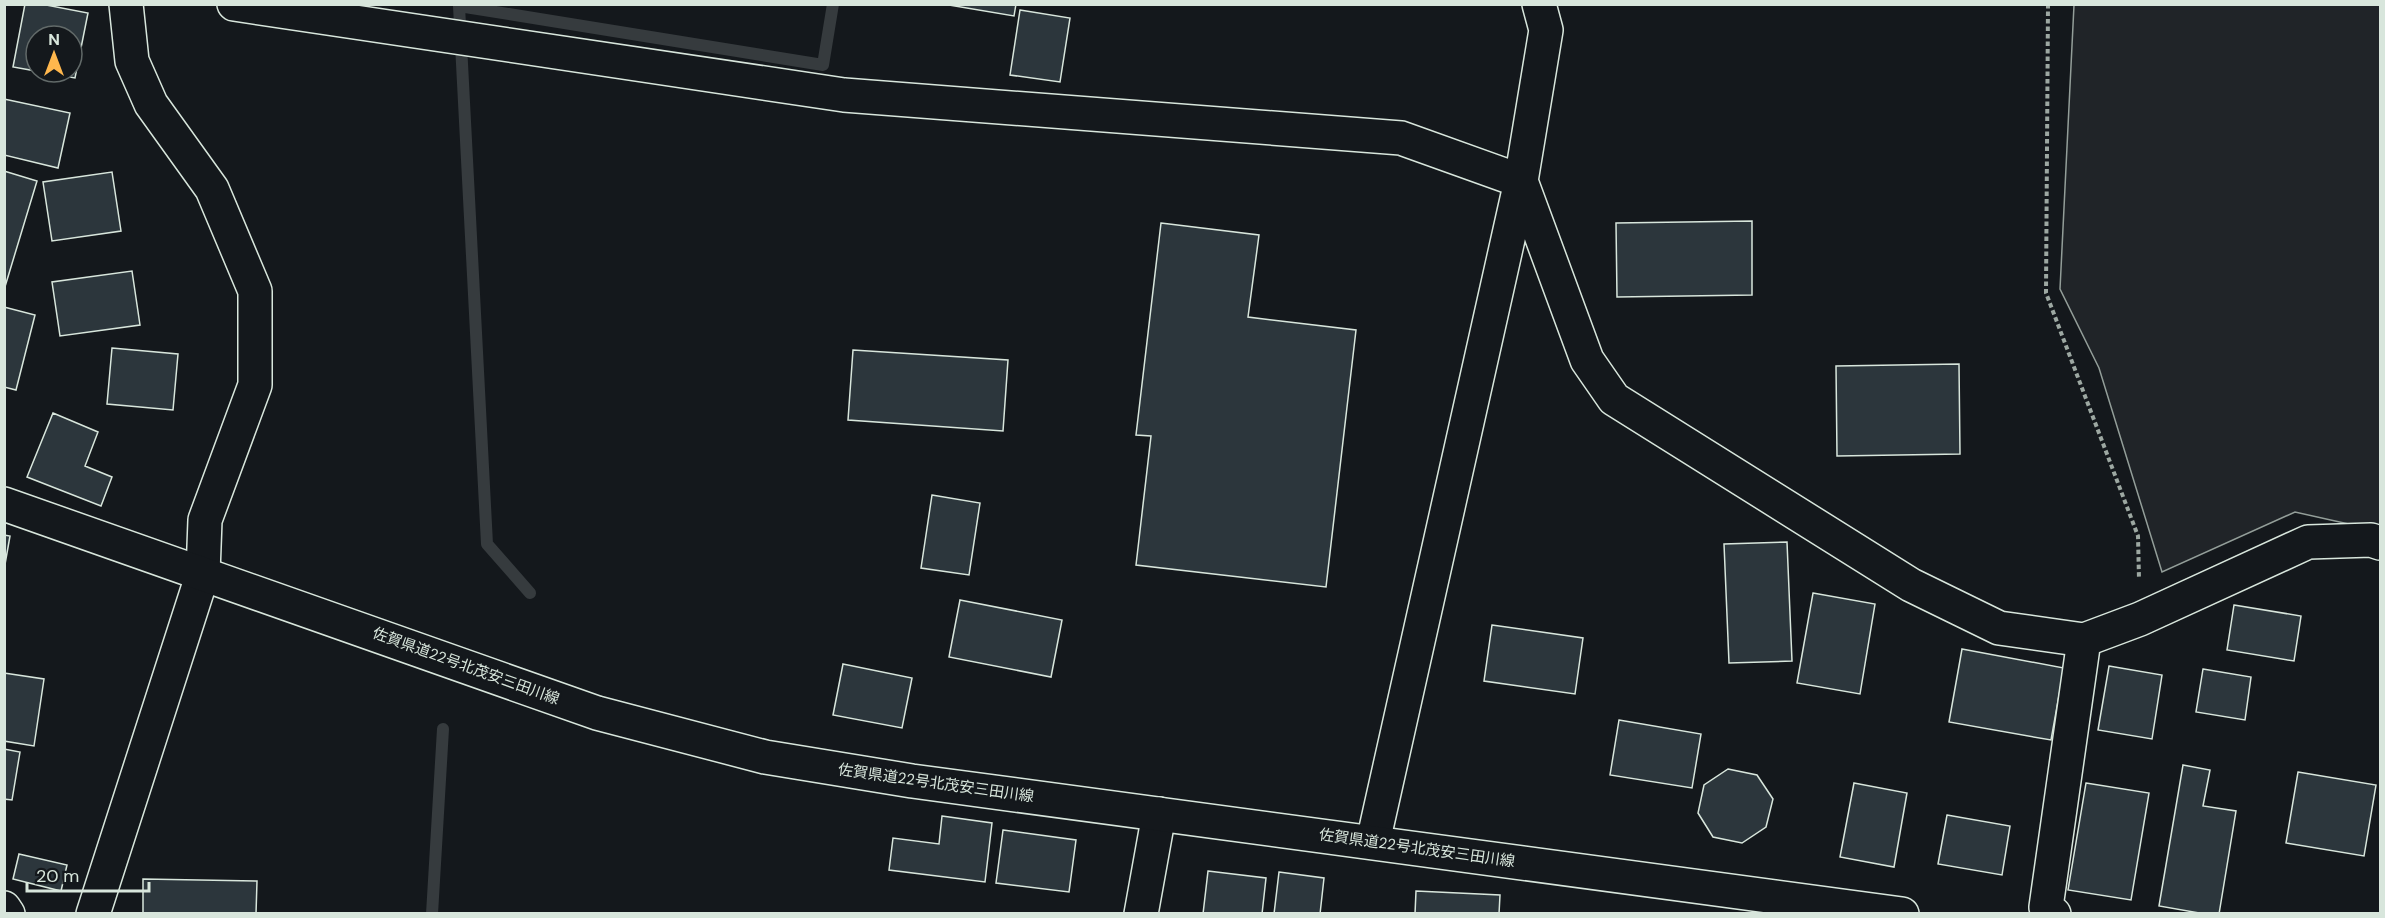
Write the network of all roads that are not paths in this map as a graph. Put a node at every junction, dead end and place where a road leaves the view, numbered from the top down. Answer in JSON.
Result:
{"nodes":[{"id":1,"x":126,"y":4,"type":"edge"},
{"id":2,"x":234,"y":4,"type":"edge"},
{"id":3,"x":1539,"y":4,"type":"edge"},
{"id":4,"x":411,"y":18,"type":"edge"},
{"id":5,"x":1521,"y":181,"type":"junction"},
{"id":6,"x":4,"y":504,"type":"edge"},
{"id":7,"x":2380,"y":543,"type":"edge"},
{"id":8,"x":203,"y":573,"type":"junction"},
{"id":9,"x":2084,"y":640,"type":"junction"},
{"id":10,"x":1159,"y":814,"type":"junction"},
{"id":11,"x":1373,"y":842,"type":"junction"},
{"id":12,"x":1752,"y":903,"type":"edge"},
{"id":13,"x":4,"y":908,"type":"edge"},
{"id":14,"x":8,"y":914,"type":"edge"},
{"id":15,"x":93,"y":914,"type":"edge"},
{"id":16,"x":1141,"y":914,"type":"edge"},
{"id":17,"x":1902,"y":914,"type":"edge"},
{"id":18,"x":2054,"y":914,"type":"edge"}],
"edges":[{"from":1,"to":8,"type":"street"},
{"from":2,"to":4,"type":"street"},
{"from":3,"to":5,"type":"street"},
{"from":4,"to":5,"type":"street"},
{"from":5,"to":9,"type":"street"},
{"from":5,"to":11,"type":"street"},
{"from":6,"to":8,"type":"street","name":"佐賀県道22号北茂安三田川線"},
{"from":7,"to":9,"type":"street"},
{"from":8,"to":10,"type":"street","name":"佐賀県道22号北茂安三田川線"},
{"from":8,"to":15,"type":"street"},
{"from":9,"to":18,"type":"street"},
{"from":10,"to":11,"type":"street","name":"佐賀県道22号北茂安三田川線"},
{"from":10,"to":16,"type":"street"},
{"from":11,"to":12,"type":"street","name":"佐賀県道22号北茂安三田川線"},
{"from":12,"to":17,"type":"street","name":"佐賀県道22号北茂安三田川線"},
{"from":13,"to":14,"type":"street"}]}
